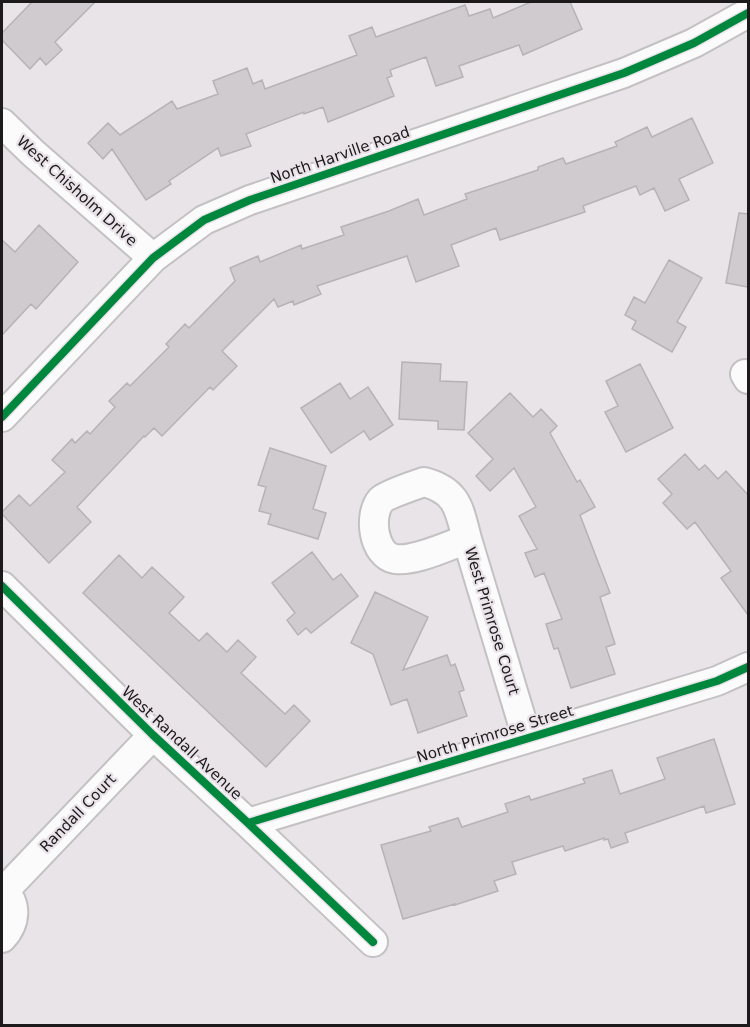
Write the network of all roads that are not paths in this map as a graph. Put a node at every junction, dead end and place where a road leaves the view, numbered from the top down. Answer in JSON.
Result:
{"nodes":[{"id":1,"x":748,"y":13,"type":"edge"},
{"id":2,"x":2,"y":123,"type":"edge"},
{"id":3,"x":153,"y":258,"type":"junction"},
{"id":4,"x":2,"y":417,"type":"edge"},
{"id":5,"x":467,"y":539,"type":"dead end"},
{"id":6,"x":2,"y":586,"type":"edge"},
{"id":7,"x":748,"y":667,"type":"edge"},
{"id":8,"x":153,"y":735,"type":"junction"},
{"id":9,"x":527,"y":738,"type":"junction"},
{"id":10,"x":248,"y":823,"type":"junction"},
{"id":11,"x":3,"y":890,"type":"edge"},
{"id":12,"x":2,"y":938,"type":"edge"},
{"id":13,"x":373,"y":942,"type":"dead end"}],
"edges":[{"from":1,"to":3,"type":"street","name":"North Harville Road"},
{"from":2,"to":3,"type":"street","name":"West Chisholm Drive"},
{"from":3,"to":4,"type":"street","name":"North Harville Road"},
{"from":5,"to":9,"type":"street","name":"West Primrose Court"},
{"from":6,"to":8,"type":"street","name":"West Randall Avenue"},
{"from":7,"to":9,"type":"street","name":"North Primrose Street"},
{"from":8,"to":10,"type":"street","name":"West Randall Avenue"},
{"from":8,"to":11,"type":"street","name":"Randall Court"},
{"from":9,"to":10,"type":"street","name":"North Primrose Street"},
{"from":10,"to":13,"type":"street","name":"West Randall Avenue"},
{"from":11,"to":12,"type":"street","name":"Randall Court"}]}
